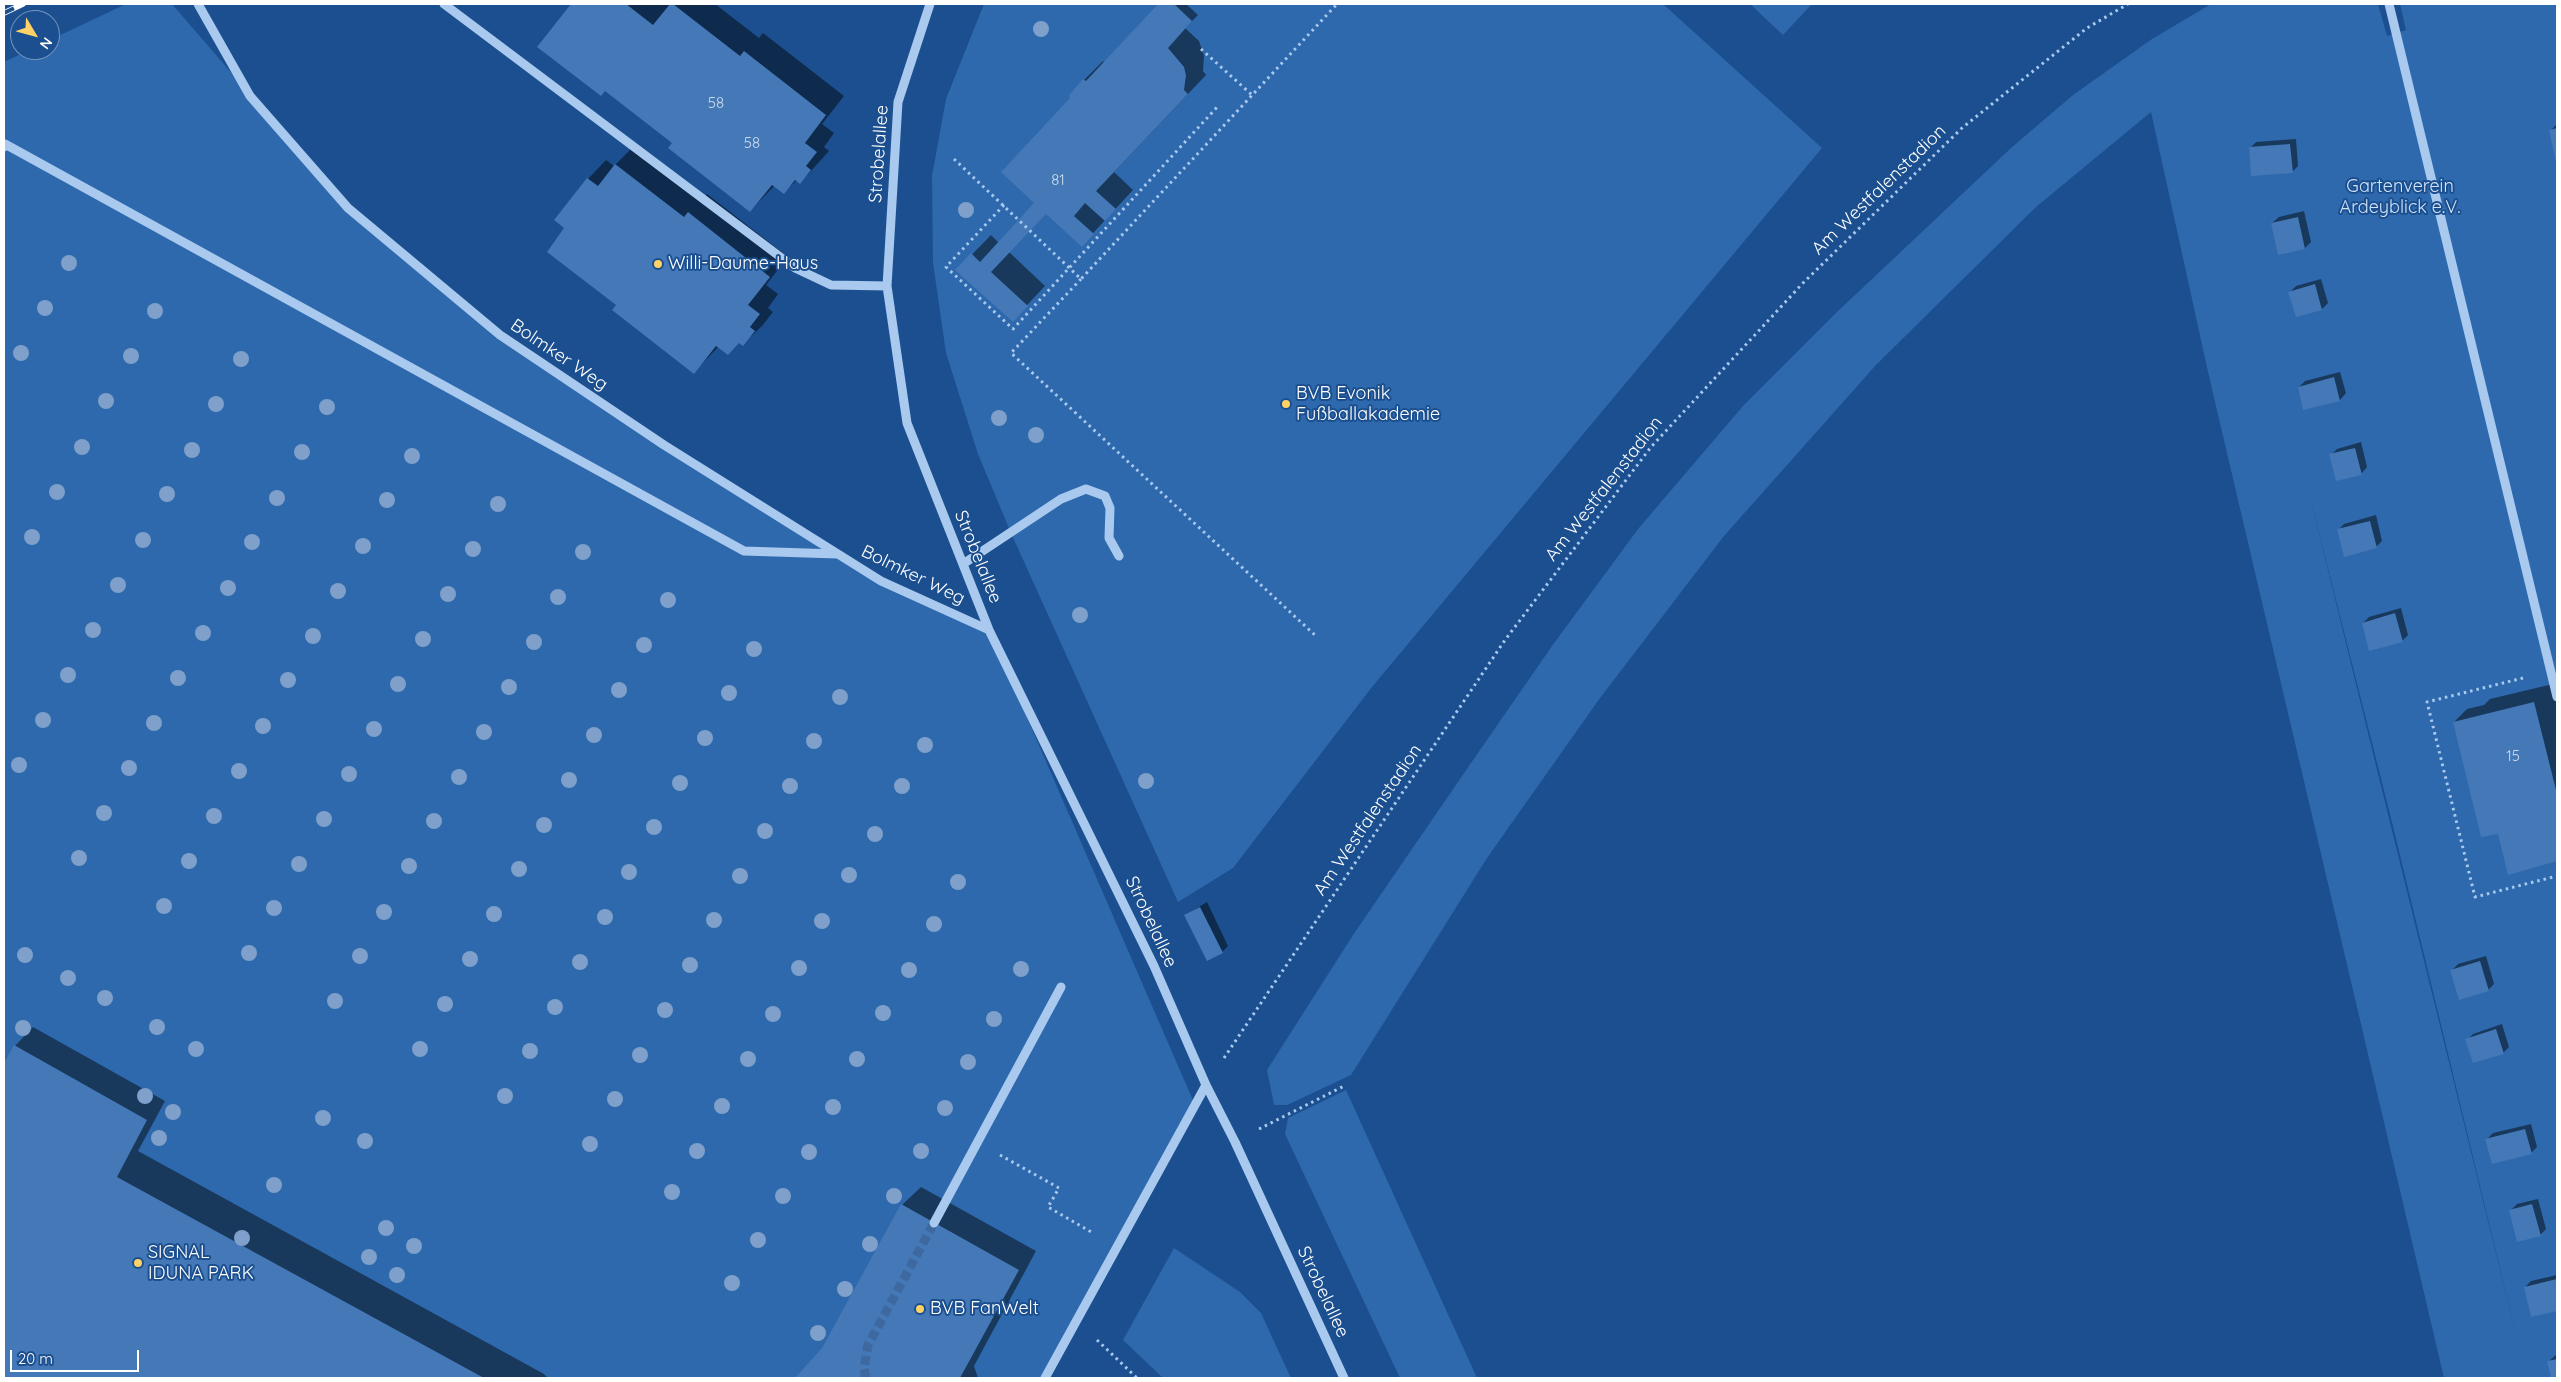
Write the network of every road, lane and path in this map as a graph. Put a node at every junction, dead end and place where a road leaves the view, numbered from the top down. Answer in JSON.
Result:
{"nodes":[{"id":1,"x":198,"y":4,"type":"edge"},
{"id":2,"x":444,"y":4,"type":"edge"},
{"id":3,"x":930,"y":4,"type":"edge"},
{"id":4,"x":1337,"y":4,"type":"edge"},
{"id":5,"x":2128,"y":4,"type":"edge"},
{"id":6,"x":2389,"y":4,"type":"edge"},
{"id":7,"x":1201,"y":49,"type":"dead end"},
{"id":8,"x":1252,"y":95,"type":"junction"},
{"id":9,"x":1219,"y":104,"type":"dead end"},
{"id":10,"x":4,"y":147,"type":"edge"},
{"id":11,"x":954,"y":159,"type":"dead end"},
{"id":12,"x":1004,"y":205,"type":"junction"},
{"id":13,"x":1070,"y":268,"type":"junction"},
{"id":14,"x":1081,"y":279,"type":"junction"},
{"id":15,"x":887,"y":286,"type":"junction"},
{"id":16,"x":838,"y":554,"type":"junction"},
{"id":17,"x":1119,"y":556,"type":"dead end"},
{"id":18,"x":964,"y":564,"type":"junction"},
{"id":19,"x":989,"y":630,"type":"junction"},
{"id":20,"x":1317,"y":637,"type":"dead end"},
{"id":21,"x":2551,"y":671,"type":"junction"},
{"id":22,"x":2557,"y":697,"type":"edge"},
{"id":23,"x":2557,"y":876,"type":"edge"},
{"id":24,"x":1061,"y":988,"type":"dead end"},
{"id":25,"x":1206,"y":1085,"type":"junction"},
{"id":26,"x":1344,"y":1086,"type":"dead end"},
{"id":27,"x":1300,"y":1108,"type":"dead end"},
{"id":28,"x":1022,"y":1167,"type":"dead end"},
{"id":29,"x":934,"y":1223,"type":"tunnel mouth"},
{"id":30,"x":1117,"y":1247,"type":"junction"},
{"id":31,"x":1076,"y":1321,"type":"junction"},
{"id":32,"x":1045,"y":1378,"type":"edge"},
{"id":33,"x":1138,"y":1378,"type":"edge"},
{"id":34,"x":1344,"y":1378,"type":"edge"}],
"edges":[{"from":1,"to":16,"type":"street","name":"Bolmker Weg"},
{"from":2,"to":15,"type":"street"},
{"from":3,"to":15,"type":"street","name":"Strobelallee"},
{"from":4,"to":8,"type":"path"},
{"from":5,"to":25,"type":"path","name":"Am Westfalenstadion"},
{"from":6,"to":21,"type":"street"},
{"from":7,"to":8,"type":"path"},
{"from":8,"to":14,"type":"path"},
{"from":9,"to":13,"type":"path"},
{"from":10,"to":16,"type":"street"},
{"from":11,"to":12,"type":"path"},
{"from":12,"to":13,"type":"path"},
{"from":12,"to":13,"type":"path"},
{"from":13,"to":14,"type":"path"},
{"from":14,"to":20,"type":"path"},
{"from":15,"to":18,"type":"street","name":"Strobelallee"},
{"from":16,"to":19,"type":"street","name":"Bolmker Weg"},
{"from":17,"to":18,"type":"street"},
{"from":18,"to":19,"type":"street","name":"Strobelallee"},
{"from":19,"to":25,"type":"street","name":"Strobelallee"},
{"from":21,"to":22,"type":"street"},
{"from":21,"to":23,"type":"path"},
{"from":24,"to":29,"type":"street"},
{"from":25,"to":30,"type":"street"},
{"from":25,"to":34,"type":"street","name":"Strobelallee"},
{"from":26,"to":27,"type":"path"},
{"from":28,"to":30,"type":"path"},
{"from":30,"to":31,"type":"street"},
{"from":31,"to":32,"type":"street"},
{"from":31,"to":33,"type":"path"}]}
